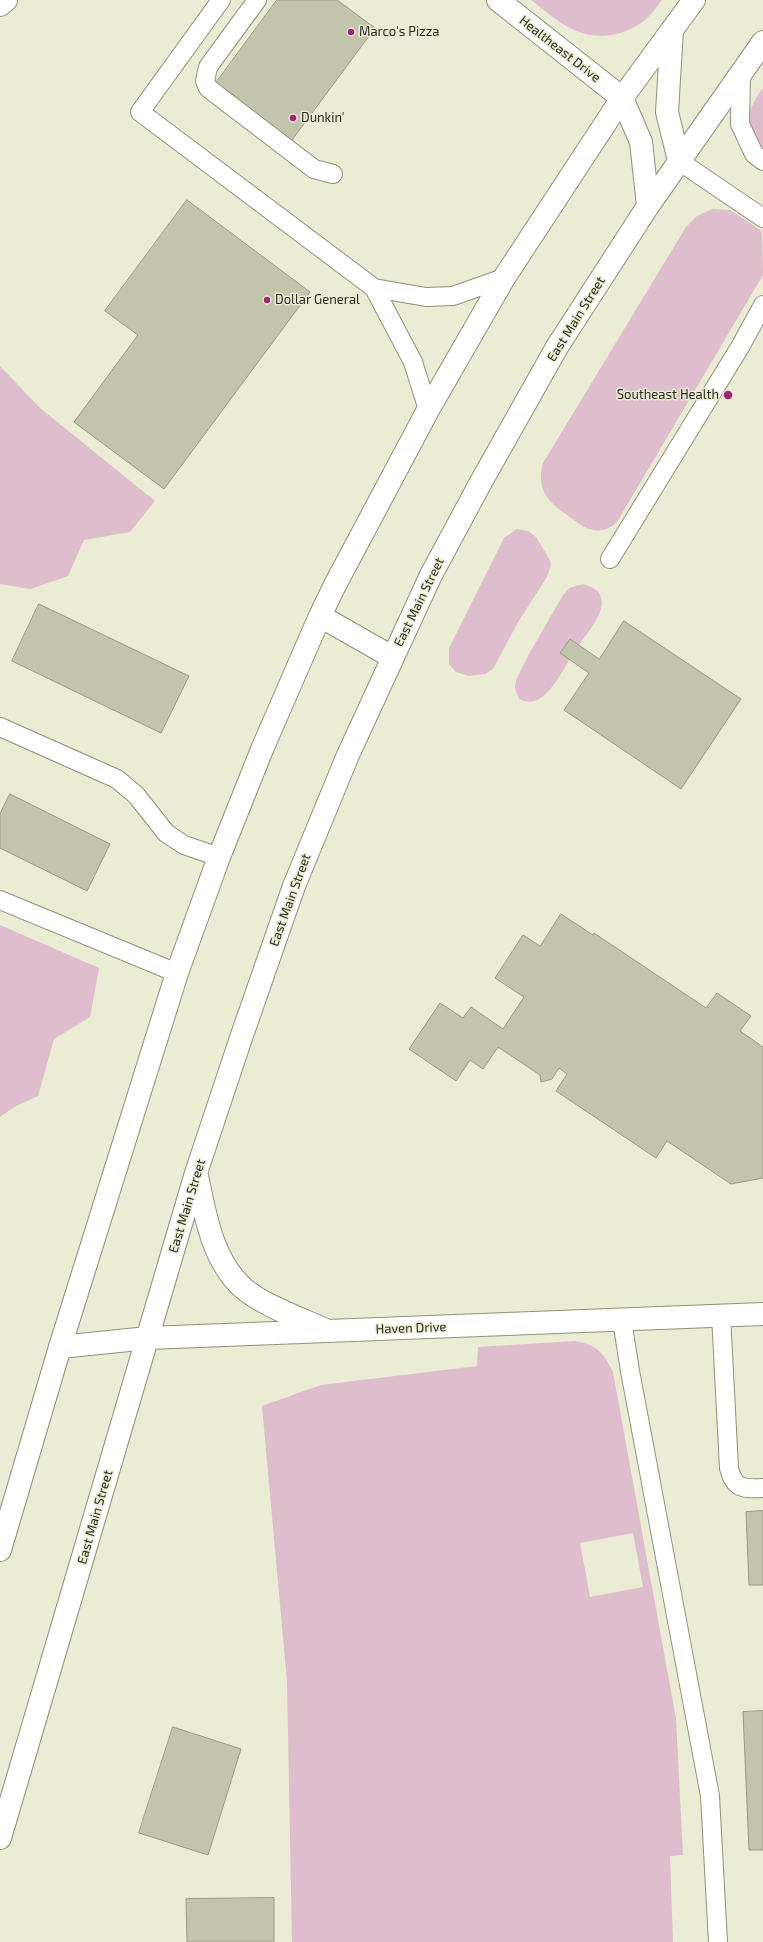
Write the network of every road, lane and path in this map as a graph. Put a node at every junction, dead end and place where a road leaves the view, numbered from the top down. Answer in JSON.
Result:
{"nodes":[{"id":1,"x":6,"y":0,"type":"edge"},
{"id":2,"x":221,"y":0,"type":"edge"},
{"id":3,"x":257,"y":0,"type":"edge"},
{"id":4,"x":498,"y":0,"type":"edge"},
{"id":5,"x":694,"y":0,"type":"edge"},
{"id":6,"x":0,"y":5,"type":"edge"},
{"id":7,"x":672,"y":30,"type":"junction"},
{"id":8,"x":763,"y":42,"type":"edge"},
{"id":9,"x":741,"y":72,"type":"junction"},
{"id":10,"x":622,"y":98,"type":"junction"},
{"id":11,"x":680,"y":160,"type":"junction"},
{"id":12,"x":763,"y":161,"type":"edge"},
{"id":13,"x":333,"y":174,"type":"dead end"},
{"id":14,"x":648,"y":206,"type":"junction"},
{"id":15,"x":763,"y":218,"type":"edge"},
{"id":16,"x":504,"y":278,"type":"junction"},
{"id":17,"x":374,"y":288,"type":"junction"},
{"id":18,"x":763,"y":304,"type":"edge"},
{"id":19,"x":428,"y":410,"type":"junction"},
{"id":20,"x":610,"y":559,"type":"dead end"},
{"id":21,"x":320,"y":616,"type":"junction"},
{"id":22,"x":392,"y":658,"type":"junction"},
{"id":23,"x":0,"y":726,"type":"edge"},
{"id":24,"x":219,"y":858,"type":"junction"},
{"id":25,"x":0,"y":900,"type":"edge"},
{"id":26,"x":177,"y":973,"type":"junction"},
{"id":27,"x":196,"y":1173,"type":"junction"},
{"id":28,"x":763,"y":1314,"type":"edge"},
{"id":29,"x":721,"y":1315,"type":"junction"},
{"id":30,"x":622,"y":1320,"type":"junction"},
{"id":31,"x":328,"y":1331,"type":"junction"},
{"id":32,"x":148,"y":1338,"type":"junction"},
{"id":33,"x":60,"y":1347,"type":"junction"},
{"id":34,"x":763,"y":1488,"type":"edge"},
{"id":35,"x":0,"y":1550,"type":"edge"},
{"id":36,"x":0,"y":1838,"type":"edge"},
{"id":37,"x":718,"y":1942,"type":"edge"}],
"edges":[{"from":1,"to":6,"type":"main road"},
{"from":2,"to":17,"type":"lane"},
{"from":3,"to":13,"type":"lane"},
{"from":4,"to":10,"type":"main road","name":"Healtheast Drive"},
{"from":5,"to":7,"type":"main road"},
{"from":7,"to":10,"type":"main road"},
{"from":7,"to":11,"type":"main road"},
{"from":8,"to":9,"type":"main road","name":"East Main Street"},
{"from":9,"to":11,"type":"main road","name":"East Main Street"},
{"from":9,"to":12,"type":"lane"},
{"from":10,"to":14,"type":"main road"},
{"from":10,"to":16,"type":"main road"},
{"from":11,"to":14,"type":"main road","name":"East Main Street"},
{"from":11,"to":15,"type":"lane"},
{"from":14,"to":22,"type":"main road","name":"East Main Street"},
{"from":16,"to":17,"type":"lane"},
{"from":16,"to":19,"type":"main road"},
{"from":17,"to":19,"type":"lane"},
{"from":18,"to":20,"type":"lane"},
{"from":19,"to":21,"type":"main road"},
{"from":21,"to":22,"type":"main road"},
{"from":21,"to":24,"type":"main road"},
{"from":22,"to":27,"type":"main road","name":"East Main Street"},
{"from":23,"to":24,"type":"lane"},
{"from":24,"to":26,"type":"main road"},
{"from":25,"to":26,"type":"lane"},
{"from":26,"to":33,"type":"main road"},
{"from":27,"to":31,"type":"main road"},
{"from":27,"to":32,"type":"main road","name":"East Main Street"},
{"from":28,"to":29,"type":"main road","name":"Haven Drive"},
{"from":29,"to":30,"type":"main road","name":"Haven Drive"},
{"from":29,"to":34,"type":"lane"},
{"from":30,"to":31,"type":"main road","name":"Haven Drive"},
{"from":30,"to":37,"type":"lane"},
{"from":31,"to":32,"type":"main road","name":"Haven Drive"},
{"from":32,"to":33,"type":"main road","name":"Haven Drive"},
{"from":32,"to":36,"type":"main road","name":"East Main Street"},
{"from":33,"to":35,"type":"main road"}]}
